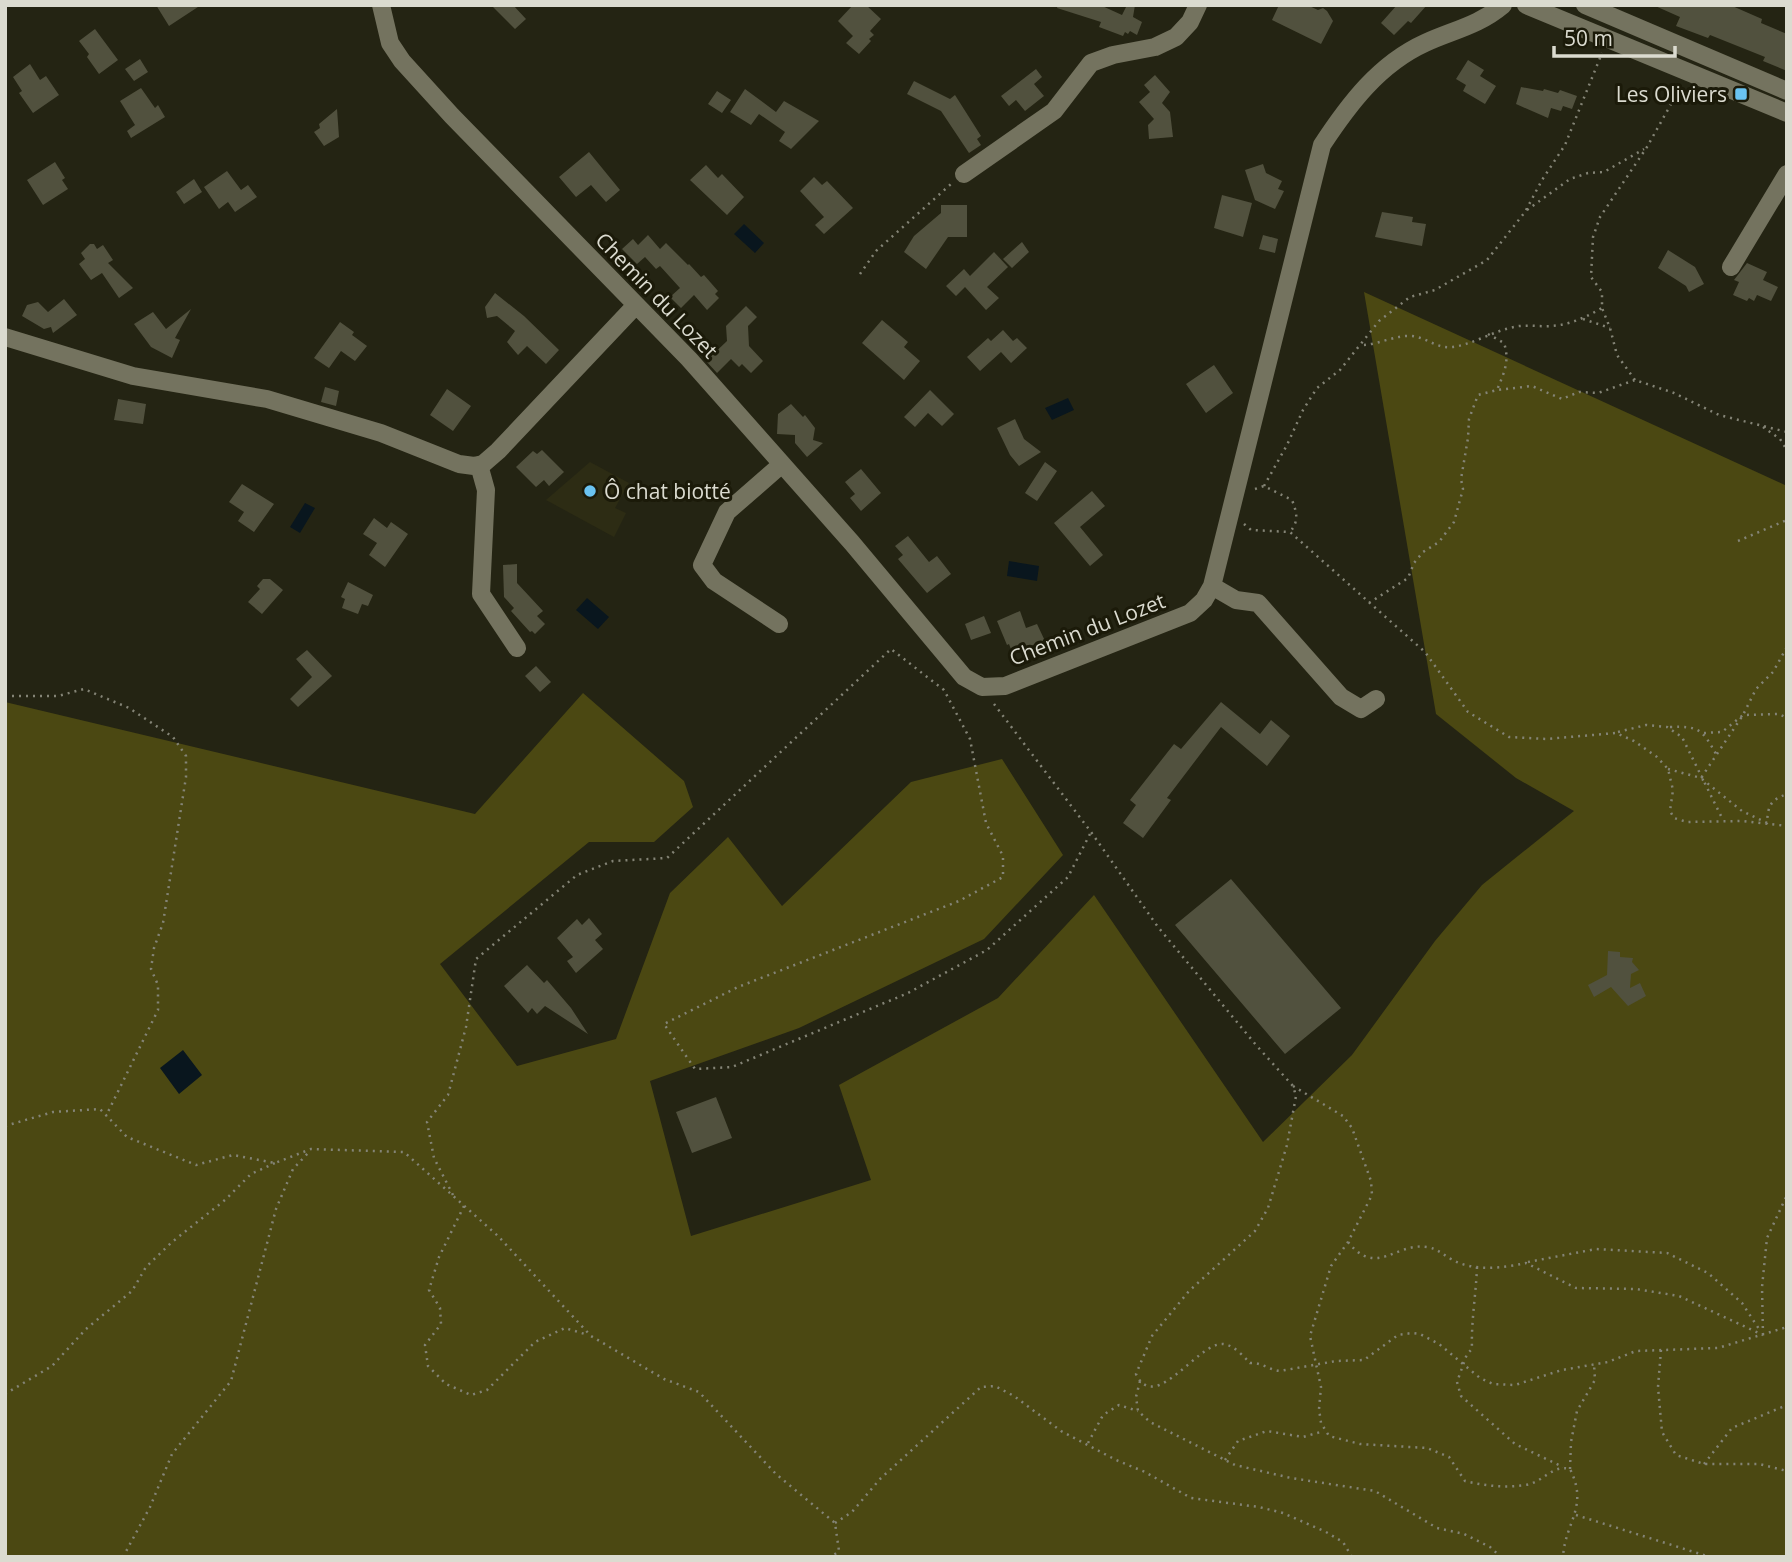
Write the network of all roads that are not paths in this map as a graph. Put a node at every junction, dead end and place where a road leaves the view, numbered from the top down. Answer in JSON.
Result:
{"nodes":[{"id":1,"x":382,"y":5,"type":"edge"},
{"id":2,"x":1198,"y":5,"type":"edge"},
{"id":3,"x":1503,"y":5,"type":"edge"},
{"id":4,"x":1526,"y":5,"type":"edge"},
{"id":5,"x":1585,"y":5,"type":"edge"},
{"id":6,"x":1787,"y":91,"type":"edge"},
{"id":7,"x":1787,"y":113,"type":"edge"},
{"id":8,"x":964,"y":174,"type":"road end"},
{"id":9,"x":1787,"y":174,"type":"edge"},
{"id":10,"x":1731,"y":267,"type":"dead end"},
{"id":11,"x":636,"y":305,"type":"junction"},
{"id":12,"x":5,"y":337,"type":"edge"},
{"id":13,"x":782,"y":464,"type":"junction"},
{"id":14,"x":479,"y":465,"type":"junction"},
{"id":15,"x":1212,"y":586,"type":"junction"},
{"id":16,"x":779,"y":624,"type":"dead end"},
{"id":17,"x":517,"y":648,"type":"dead end"},
{"id":18,"x":1376,"y":699,"type":"dead end"}],
"edges":[{"from":1,"to":11,"type":"street","name":"Chemin du Lozet"},
{"from":2,"to":8,"type":"street"},
{"from":3,"to":15,"type":"street","name":"Chemin du Lozet"},
{"from":4,"to":7,"type":"street"},
{"from":5,"to":6,"type":"street"},
{"from":9,"to":10,"type":"street"},
{"from":11,"to":13,"type":"street","name":"Chemin du Lozet"},
{"from":11,"to":14,"type":"street"},
{"from":12,"to":14,"type":"street"},
{"from":13,"to":15,"type":"street","name":"Chemin du Lozet"},
{"from":13,"to":16,"type":"street"},
{"from":14,"to":17,"type":"street"},
{"from":15,"to":18,"type":"street"}]}
